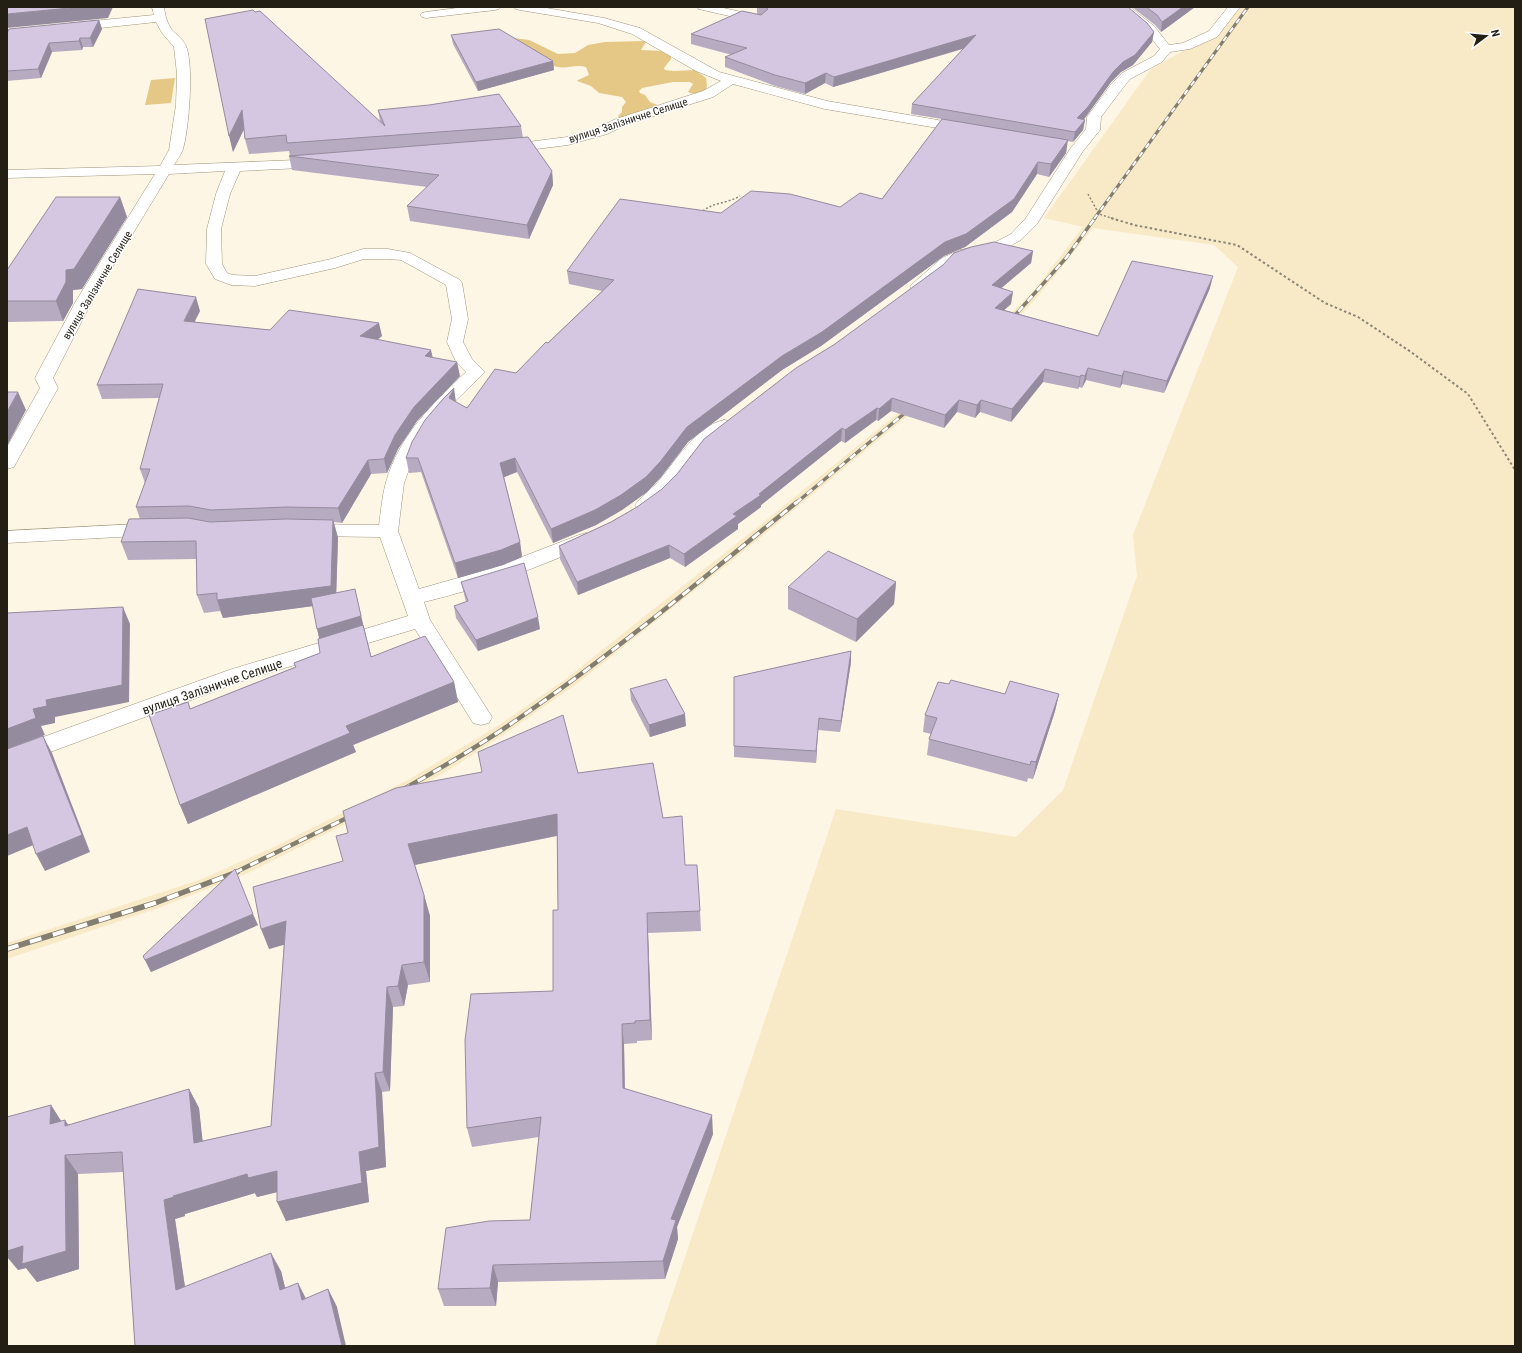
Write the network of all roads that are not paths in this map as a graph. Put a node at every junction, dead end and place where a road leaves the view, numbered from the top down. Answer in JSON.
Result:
{"nodes":[{"id":1,"x":495,"y":7,"type":"edge"},
{"id":2,"x":520,"y":7,"type":"edge"},
{"id":3,"x":703,"y":7,"type":"edge"},
{"id":4,"x":1123,"y":7,"type":"edge"},
{"id":5,"x":1234,"y":7,"type":"edge"},
{"id":6,"x":159,"y":12,"type":"edge"},
{"id":7,"x":426,"y":15,"type":"dead end"},
{"id":8,"x":760,"y":19,"type":"edge"},
{"id":9,"x":62,"y":28,"type":"edge"},
{"id":10,"x":1162,"y":54,"type":"junction"},
{"id":11,"x":731,"y":80,"type":"junction"},
{"id":12,"x":983,"y":132,"type":"edge"},
{"id":13,"x":491,"y":150,"type":"edge"},
{"id":14,"x":338,"y":162,"type":"edge"},
{"id":15,"x":234,"y":167,"type":"junction"},
{"id":16,"x":164,"y":170,"type":"junction"},
{"id":17,"x":7,"y":174,"type":"edge"},
{"id":18,"x":903,"y":296,"type":"edge"},
{"id":19,"x":739,"y":414,"type":"edge"},
{"id":20,"x":7,"y":463,"type":"edge"},
{"id":21,"x":630,"y":515,"type":"edge"},
{"id":22,"x":171,"y":528,"type":"edge"},
{"id":23,"x":283,"y":530,"type":"edge"},
{"id":24,"x":388,"y":531,"type":"junction"},
{"id":25,"x":597,"y":533,"type":"edge"},
{"id":26,"x":7,"y":537,"type":"edge"},
{"id":27,"x":412,"y":598,"type":"junction"},
{"id":28,"x":420,"y":620,"type":"junction"},
{"id":29,"x":481,"y":717,"type":"dead end"},
{"id":30,"x":7,"y":759,"type":"edge"}],
"edges":[{"from":1,"to":7,"type":"street"},
{"from":2,"to":11,"type":"street"},
{"from":3,"to":8,"type":"street"},
{"from":4,"to":10,"type":"street"},
{"from":5,"to":10,"type":"street"},
{"from":6,"to":9,"type":"street"},
{"from":6,"to":16,"type":"street","name":"вулиця Залізничне Селище"},
{"from":10,"to":18,"type":"street"},
{"from":11,"to":12,"type":"street"},
{"from":11,"to":13,"type":"street","name":"вулиця Залізничне Селище"},
{"from":14,"to":15,"type":"street"},
{"from":15,"to":16,"type":"street"},
{"from":15,"to":24,"type":"street"},
{"from":16,"to":17,"type":"street"},
{"from":16,"to":20,"type":"street","name":"вулиця Залізничне Селище"},
{"from":19,"to":21,"type":"street"},
{"from":22,"to":26,"type":"street"},
{"from":23,"to":24,"type":"street"},
{"from":24,"to":27,"type":"street"},
{"from":25,"to":27,"type":"street"},
{"from":27,"to":28,"type":"street"},
{"from":28,"to":29,"type":"street"},
{"from":28,"to":30,"type":"street","name":"вулиця Залізничне Селище"}]}
